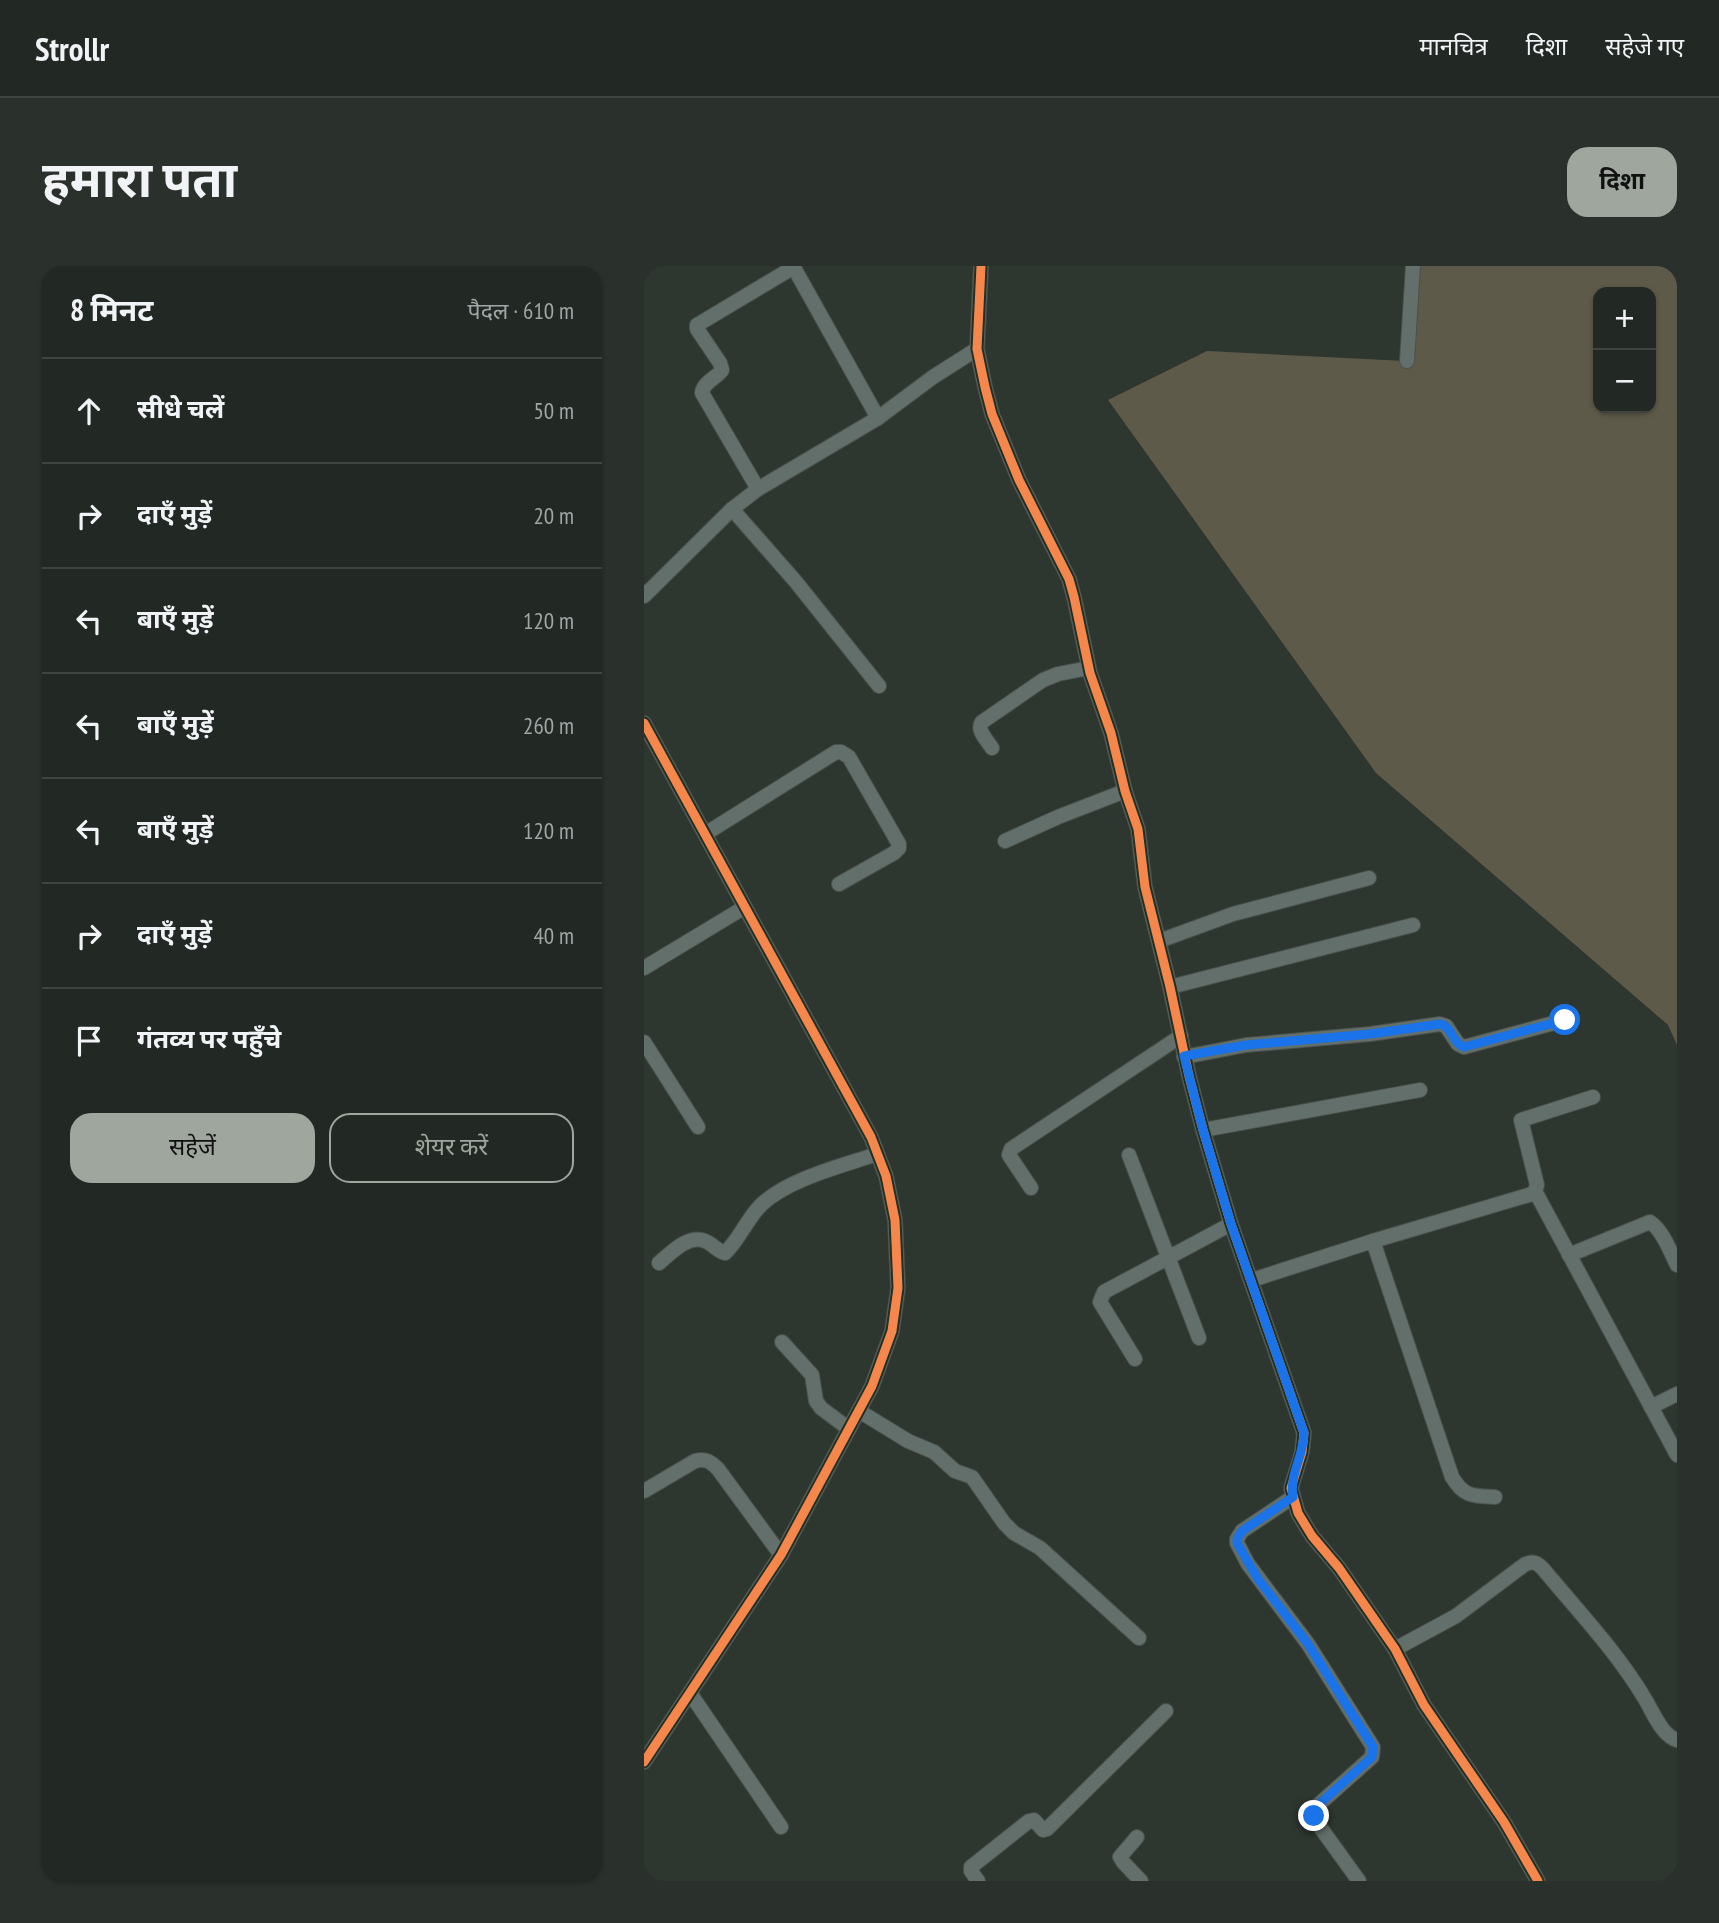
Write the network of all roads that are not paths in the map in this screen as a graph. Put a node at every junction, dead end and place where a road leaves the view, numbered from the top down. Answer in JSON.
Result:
{"nodes":[{"id":1,"x":981,"y":266,"type":"edge"},
{"id":2,"x":1413,"y":266,"type":"edge"},
{"id":3,"x":794,"y":267,"type":"edge"},
{"id":4,"x":977,"y":349,"type":"junction"},
{"id":5,"x":1406,"y":361,"type":"dead end"},
{"id":6,"x":878,"y":418,"type":"junction"},
{"id":7,"x":758,"y":489,"type":"junction"},
{"id":8,"x":732,"y":509,"type":"junction"},
{"id":9,"x":644,"y":596,"type":"edge"},
{"id":10,"x":1089,"y":668,"type":"junction"},
{"id":11,"x":879,"y":685,"type":"dead end"},
{"id":12,"x":644,"y":723,"type":"edge"},
{"id":13,"x":992,"y":748,"type":"dead end"},
{"id":14,"x":1125,"y":791,"type":"junction"},
{"id":15,"x":705,"y":834,"type":"junction"},
{"id":16,"x":1005,"y":841,"type":"dead end"},
{"id":17,"x":1369,"y":878,"type":"dead end"},
{"id":18,"x":839,"y":884,"type":"dead end"},
{"id":19,"x":745,"y":907,"type":"junction"},
{"id":20,"x":1413,"y":925,"type":"dead end"},
{"id":21,"x":1159,"y":941,"type":"junction"},
{"id":22,"x":644,"y":968,"type":"edge"},
{"id":23,"x":1170,"y":987,"type":"junction"},
{"id":24,"x":1565,"y":1020,"type":"dead end"},
{"id":25,"x":1181,"y":1036,"type":"junction"},
{"id":26,"x":644,"y":1042,"type":"edge"},
{"id":27,"x":1184,"y":1056,"type":"junction"},
{"id":28,"x":1420,"y":1090,"type":"dead end"},
{"id":29,"x":1593,"y":1097,"type":"dead end"},
{"id":30,"x":698,"y":1127,"type":"dead end"},
{"id":31,"x":1203,"y":1130,"type":"junction"},
{"id":32,"x":877,"y":1154,"type":"junction"},
{"id":33,"x":1129,"y":1155,"type":"dead end"},
{"id":34,"x":1031,"y":1188,"type":"dead end"},
{"id":35,"x":1535,"y":1191,"type":"junction"},
{"id":36,"x":1231,"y":1224,"type":"junction"},
{"id":37,"x":1373,"y":1241,"type":"junction"},
{"id":38,"x":1569,"y":1255,"type":"junction"},
{"id":39,"x":1169,"y":1258,"type":"junction"},
{"id":40,"x":659,"y":1263,"type":"dead end"},
{"id":41,"x":1677,"y":1265,"type":"edge"},
{"id":42,"x":1252,"y":1280,"type":"junction"},
{"id":43,"x":1199,"y":1338,"type":"dead end"},
{"id":44,"x":782,"y":1342,"type":"dead end"},
{"id":45,"x":1135,"y":1359,"type":"dead end"},
{"id":46,"x":1677,"y":1394,"type":"edge"},
{"id":47,"x":1651,"y":1407,"type":"junction"},
{"id":48,"x":859,"y":1411,"type":"junction"},
{"id":49,"x":849,"y":1429,"type":"junction"},
{"id":50,"x":1677,"y":1455,"type":"edge"},
{"id":51,"x":644,"y":1491,"type":"edge"},
{"id":52,"x":1293,"y":1497,"type":"junction"},
{"id":53,"x":1494,"y":1497,"type":"dead end"},
{"id":54,"x":781,"y":1555,"type":"junction"},
{"id":55,"x":1139,"y":1638,"type":"dead end"},
{"id":56,"x":1395,"y":1649,"type":"junction"},
{"id":57,"x":690,"y":1693,"type":"junction"},
{"id":58,"x":1166,"y":1711,"type":"dead end"},
{"id":59,"x":1677,"y":1740,"type":"edge"},
{"id":60,"x":644,"y":1762,"type":"edge"},
{"id":61,"x":781,"y":1827,"type":"dead end"},
{"id":62,"x":1137,"y":1837,"type":"dead end"},
{"id":63,"x":978,"y":1881,"type":"edge"},
{"id":64,"x":1141,"y":1881,"type":"edge"},
{"id":65,"x":1359,"y":1881,"type":"edge"},
{"id":66,"x":1538,"y":1881,"type":"edge"}],
"edges":[{"from":1,"to":4,"type":"street"},
{"from":2,"to":5,"type":"street"},
{"from":3,"to":6,"type":"street"},
{"from":3,"to":7,"type":"street"},
{"from":4,"to":6,"type":"street"},
{"from":4,"to":10,"type":"street"},
{"from":6,"to":7,"type":"street"},
{"from":7,"to":8,"type":"street"},
{"from":8,"to":9,"type":"street"},
{"from":8,"to":11,"type":"street"},
{"from":10,"to":13,"type":"street"},
{"from":10,"to":14,"type":"street"},
{"from":12,"to":15,"type":"street"},
{"from":14,"to":16,"type":"street"},
{"from":14,"to":21,"type":"street"},
{"from":15,"to":18,"type":"street"},
{"from":15,"to":19,"type":"street"},
{"from":17,"to":21,"type":"street"},
{"from":19,"to":22,"type":"street"},
{"from":19,"to":32,"type":"street"},
{"from":20,"to":23,"type":"street"},
{"from":21,"to":23,"type":"street"},
{"from":23,"to":25,"type":"street"},
{"from":24,"to":27,"type":"street"},
{"from":25,"to":27,"type":"street"},
{"from":25,"to":34,"type":"street"},
{"from":26,"to":30,"type":"street"},
{"from":27,"to":31,"type":"street"},
{"from":28,"to":31,"type":"street"},
{"from":29,"to":35,"type":"street"},
{"from":31,"to":36,"type":"street"},
{"from":32,"to":40,"type":"street"},
{"from":32,"to":48,"type":"street"},
{"from":33,"to":39,"type":"street"},
{"from":35,"to":37,"type":"street"},
{"from":35,"to":38,"type":"street"},
{"from":36,"to":39,"type":"street"},
{"from":36,"to":42,"type":"street"},
{"from":37,"to":42,"type":"street"},
{"from":37,"to":53,"type":"street"},
{"from":38,"to":41,"type":"street"},
{"from":38,"to":47,"type":"street"},
{"from":39,"to":43,"type":"street"},
{"from":39,"to":45,"type":"street"},
{"from":42,"to":52,"type":"street"},
{"from":44,"to":49,"type":"street"},
{"from":46,"to":47,"type":"street"},
{"from":47,"to":50,"type":"street"},
{"from":48,"to":49,"type":"street"},
{"from":48,"to":55,"type":"street"},
{"from":49,"to":54,"type":"street"},
{"from":51,"to":54,"type":"street"},
{"from":52,"to":56,"type":"street"},
{"from":52,"to":65,"type":"street"},
{"from":54,"to":57,"type":"street"},
{"from":56,"to":59,"type":"street"},
{"from":56,"to":66,"type":"street"},
{"from":57,"to":60,"type":"street"},
{"from":57,"to":61,"type":"street"},
{"from":58,"to":63,"type":"street"},
{"from":62,"to":64,"type":"street"}]}
